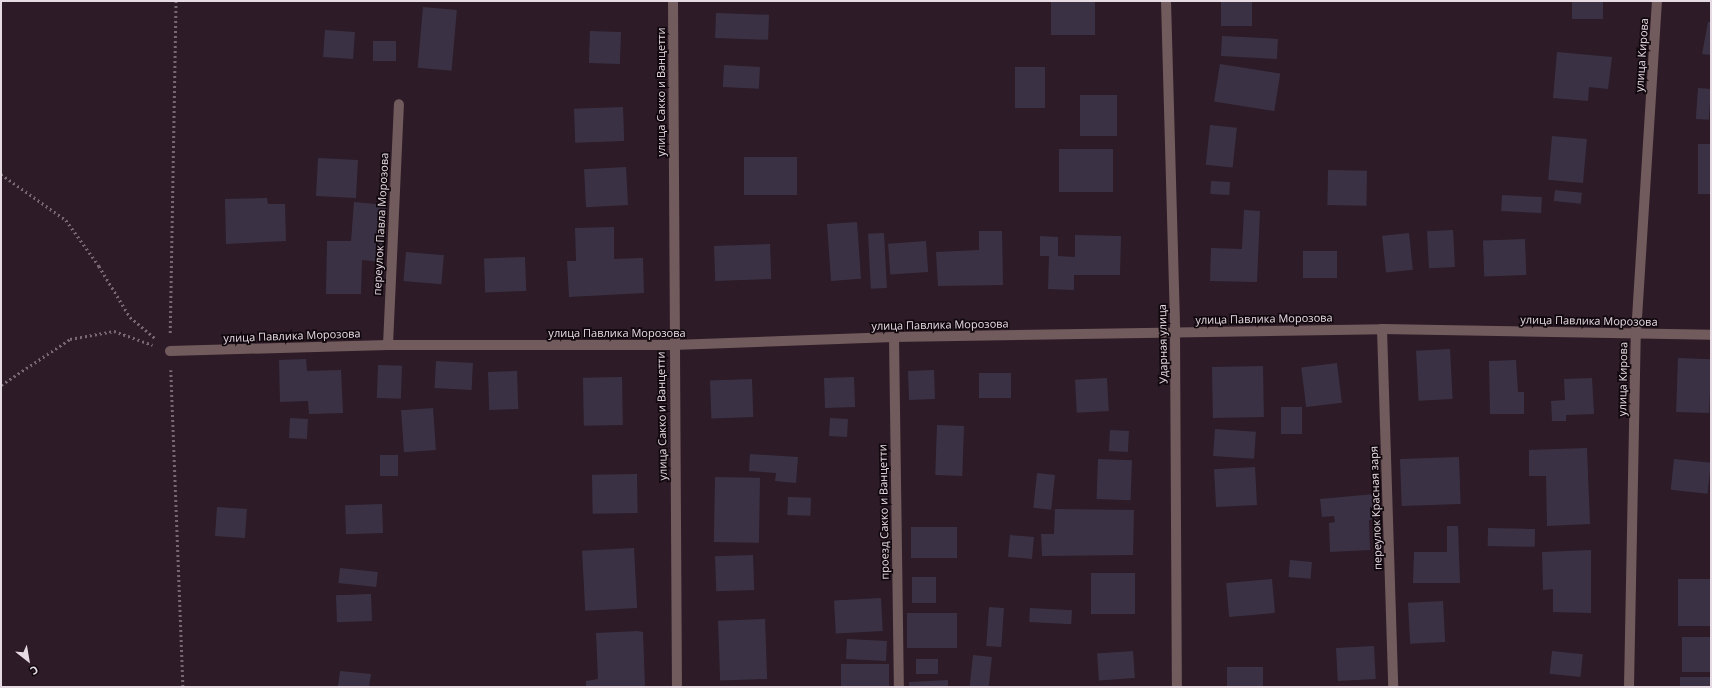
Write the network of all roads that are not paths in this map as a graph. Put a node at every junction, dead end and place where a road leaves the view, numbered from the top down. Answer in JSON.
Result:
{"nodes":[{"id":1,"x":673,"y":1,"type":"edge"},
{"id":2,"x":1166,"y":1,"type":"edge"},
{"id":3,"x":1657,"y":1,"type":"edge"},
{"id":4,"x":399,"y":104,"type":"dead end"},
{"id":5,"x":1382,"y":329,"type":"junction"},
{"id":6,"x":1175,"y":333,"type":"junction"},
{"id":7,"x":1636,"y":334,"type":"junction"},
{"id":8,"x":1711,"y":335,"type":"edge"},
{"id":9,"x":894,"y":337,"type":"junction"},
{"id":10,"x":388,"y":345,"type":"junction"},
{"id":11,"x":673,"y":345,"type":"junction"},
{"id":12,"x":170,"y":351,"type":"road end"},
{"id":13,"x":677,"y":687,"type":"edge"},
{"id":14,"x":899,"y":687,"type":"edge"},
{"id":15,"x":1177,"y":687,"type":"edge"},
{"id":16,"x":1393,"y":687,"type":"edge"},
{"id":17,"x":1629,"y":687,"type":"edge"}],
"edges":[{"from":1,"to":11,"type":"street","name":"улица Сакко и Ванцетти"},
{"from":2,"to":6,"type":"street","name":"Ударная улица"},
{"from":3,"to":7,"type":"street","name":"улица Кирова"},
{"from":4,"to":10,"type":"street","name":"переулок Павла Морозова"},
{"from":5,"to":6,"type":"street","name":"улица Павлика Морозова"},
{"from":5,"to":7,"type":"street","name":"улица Павлика Морозова"},
{"from":5,"to":16,"type":"street","name":"переулок Красная заря"},
{"from":6,"to":9,"type":"street","name":"улица Павлика Морозова"},
{"from":6,"to":15,"type":"street","name":"Ударная улица"},
{"from":7,"to":8,"type":"street","name":"улица Павлика Морозова"},
{"from":7,"to":17,"type":"street","name":"улица Кирова"},
{"from":9,"to":11,"type":"street","name":"улица Павлика Морозова"},
{"from":9,"to":14,"type":"street","name":"проезд Сакко и Ванцетти"},
{"from":10,"to":11,"type":"street","name":"улица Павлика Морозова"},
{"from":10,"to":12,"type":"street","name":"улица Павлика Морозова"},
{"from":11,"to":13,"type":"street","name":"улица Сакко и Ванцетти"}]}
